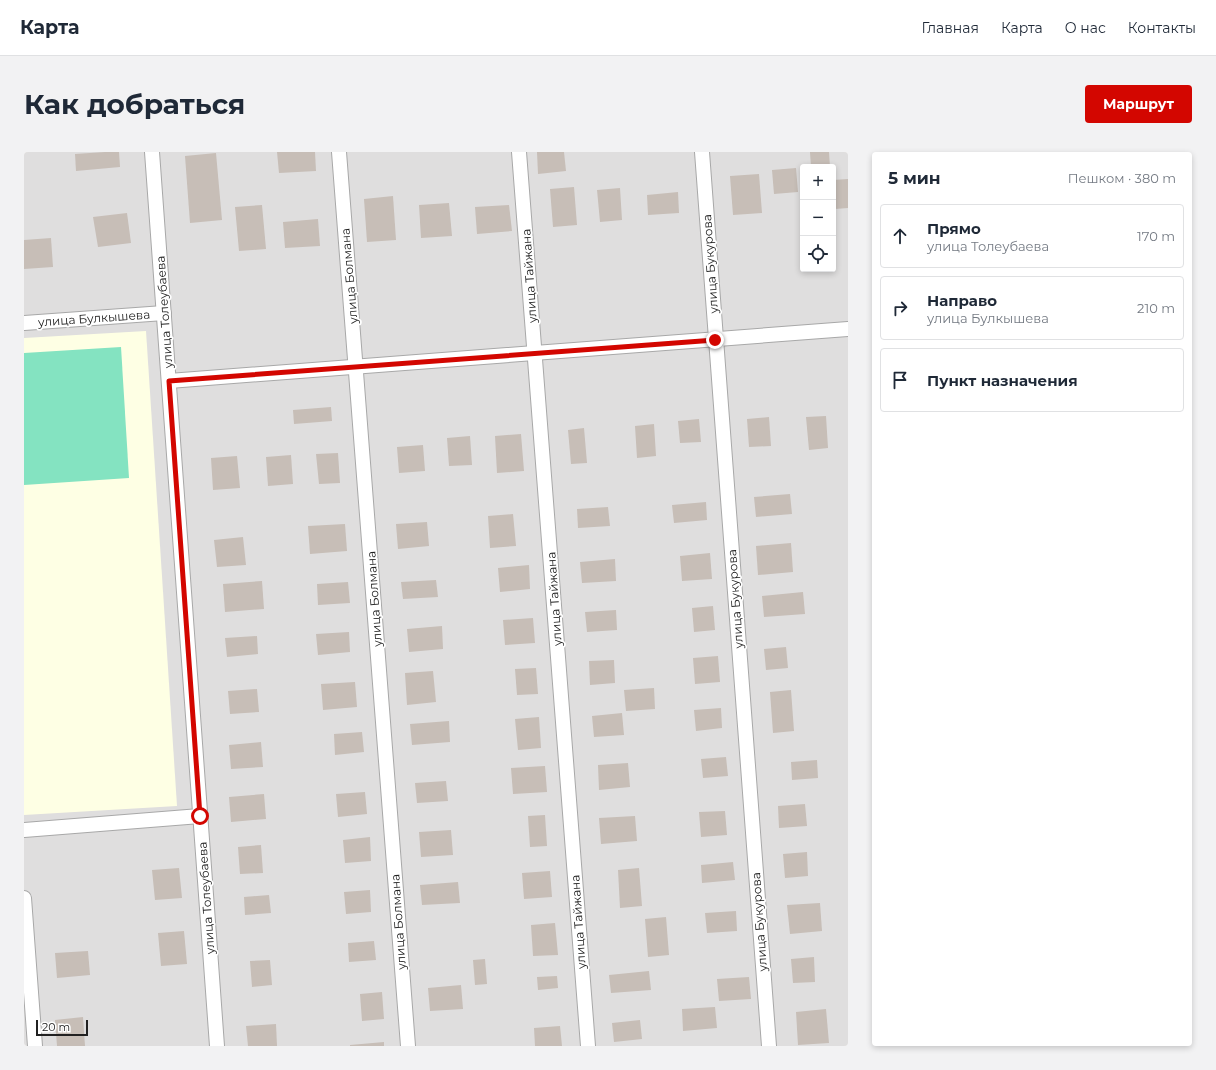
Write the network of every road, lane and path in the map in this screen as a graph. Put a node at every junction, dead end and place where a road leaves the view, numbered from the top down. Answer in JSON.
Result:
{"nodes":[{"id":1,"x":152,"y":152,"type":"edge"},
{"id":2,"x":339,"y":152,"type":"edge"},
{"id":3,"x":519,"y":152,"type":"edge"},
{"id":4,"x":702,"y":152,"type":"edge"},
{"id":5,"x":164,"y":313,"type":"junction"},
{"id":6,"x":24,"y":323,"type":"edge"},
{"id":7,"x":848,"y":329,"type":"edge"},
{"id":8,"x":715,"y":340,"type":"junction"},
{"id":9,"x":535,"y":353,"type":"junction"},
{"id":10,"x":356,"y":367,"type":"junction"},
{"id":11,"x":169,"y":381,"type":"junction"},
{"id":12,"x":200,"y":816,"type":"junction"},
{"id":13,"x":24,"y":830,"type":"edge"},
{"id":14,"x":24,"y":898,"type":"edge"},
{"id":15,"x":35,"y":1046,"type":"edge"},
{"id":16,"x":217,"y":1046,"type":"edge"},
{"id":17,"x":408,"y":1046,"type":"edge"},
{"id":18,"x":588,"y":1046,"type":"edge"},
{"id":19,"x":769,"y":1046,"type":"edge"}],
"edges":[{"from":1,"to":5,"type":"street","name":"улица Толеубаева"},
{"from":2,"to":10,"type":"street","name":"улица Болмана"},
{"from":3,"to":9,"type":"street","name":"улица Тайжана"},
{"from":4,"to":8,"type":"street","name":"улица Букурова"},
{"from":5,"to":6,"type":"street","name":"улица Булкышева"},
{"from":5,"to":11,"type":"street","name":"улица Толеубаева"},
{"from":7,"to":8,"type":"street"},
{"from":8,"to":9,"type":"street"},
{"from":8,"to":19,"type":"street","name":"улица Букурова"},
{"from":9,"to":10,"type":"street"},
{"from":9,"to":18,"type":"street","name":"улица Тайжана"},
{"from":10,"to":11,"type":"street"},
{"from":10,"to":17,"type":"street","name":"улица Болмана"},
{"from":11,"to":12,"type":"street","name":"улица Толеубаева"},
{"from":12,"to":13,"type":"street"},
{"from":12,"to":16,"type":"street","name":"улица Толеубаева"},
{"from":14,"to":15,"type":"street"}]}
